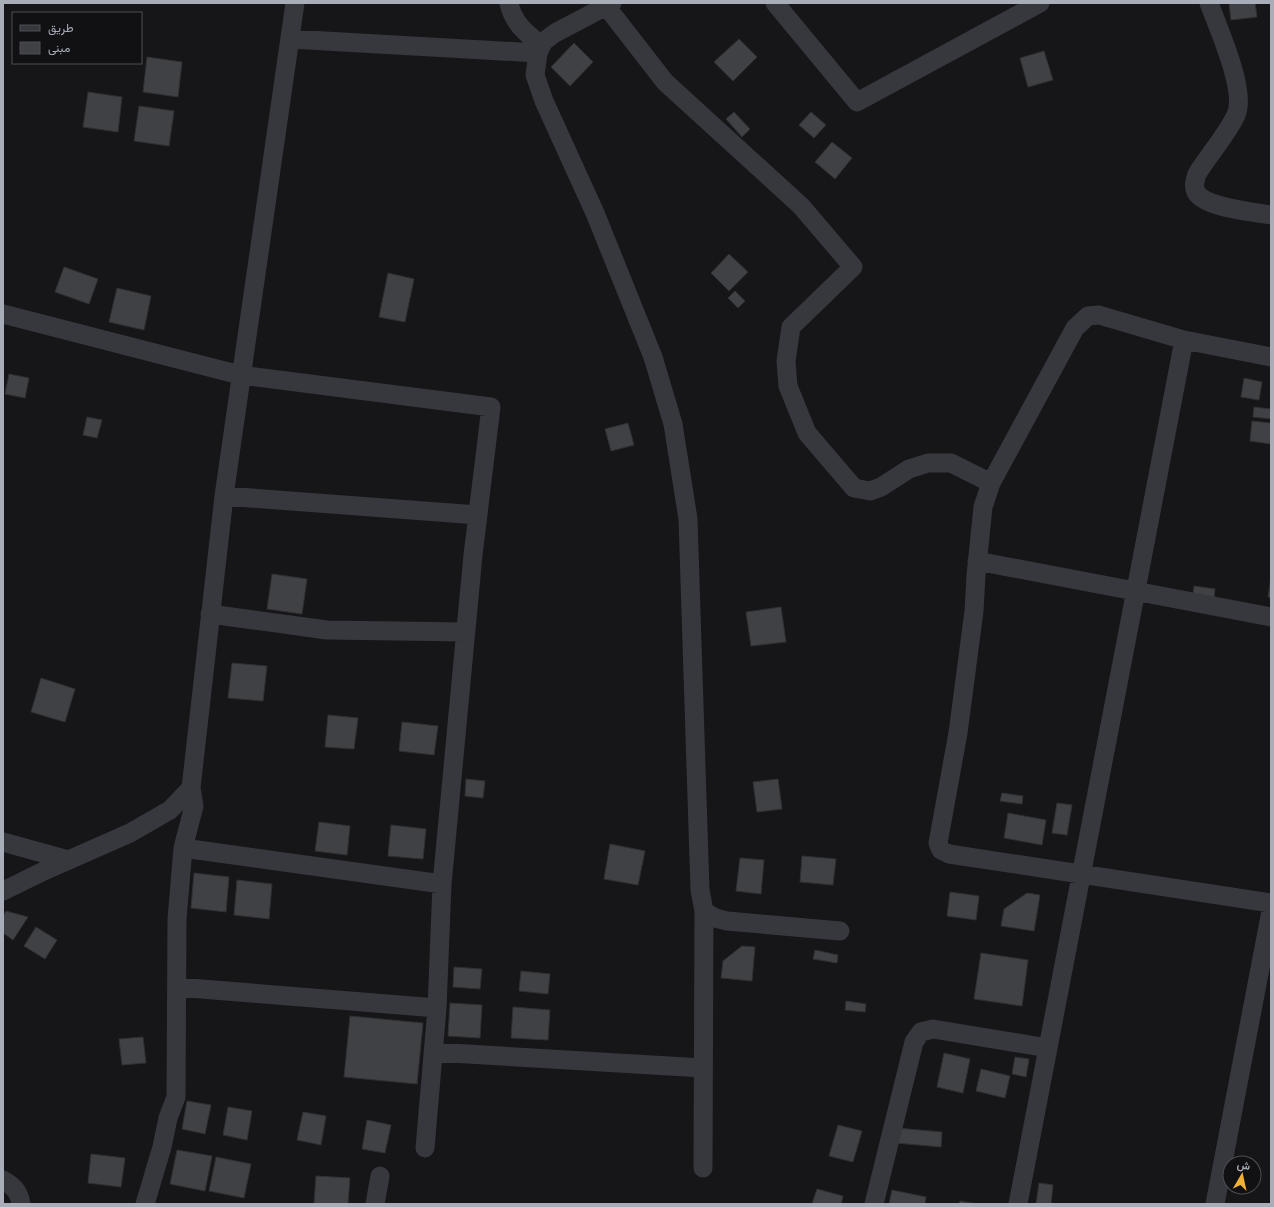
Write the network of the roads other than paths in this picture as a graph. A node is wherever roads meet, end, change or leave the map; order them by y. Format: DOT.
graph roads {
  1 [pos="295,3"];
  2 [pos="509,3"];
  3 [pos="775,3"];
  4 [pos="1040,3"];
  5 [pos="1209,3"];
  6 [pos="609,4"];
  7 [pos="290,39"];
  8 [pos="539,49"];
  9 [pos="1271,215"];
  10 [pos="3,314"];
  11 [pos="1184,340"];
  12 [pos="1271,357"];
  13 [pos="240,374"];
  14 [pos="991,484"];
  15 [pos="224,496"];
  16 [pos="478,516"];
  17 [pos="978,560"];
  18 [pos="1137,591"];
  19 [pos="210,614"];
  20 [pos="1271,618"];
  21 [pos="466,632"];
  22 [pos="191,788"];
  23 [pos="3,842"];
  24 [pos="183,848"];
  25 [pos="68,860"];
  26 [pos="1081,874"];
  27 [pos="442,884"];
  28 [pos="3,891"];
  29 [pos="1271,903"];
  30 [pos="704,911"];
  31 [pos="1271,911"];
  32 [pos="840,931"];
  33 [pos="177,987"];
  34 [pos="437,1008"];
  35 [pos="1048,1048"];
  36 [pos="433,1052"];
  37 [pos="703,1068"];
  38 [pos="425,1148"];
  39 [pos="703,1168"];
  40 [pos="380,1176"];
  41 [pos="3,1180"];
  42 [pos="21,1204"];
  43 [pos="145,1204"];
  44 [pos="375,1204"];
  45 [pos="874,1204"];
  46 [pos="1018,1204"];
  47 [pos="1215,1204"];
  1 -- 7 [label="street"];
  2 -- 8 [label="street"];
  3 -- 4 [label="street"];
  5 -- 9 [label="street"];
  6 -- 8 [label="street"];
  6 -- 14 [label="street"];
  7 -- 8 [label="street"];
  7 -- 13 [label="street"];
  8 -- 30 [label="street"];
  10 -- 13 [label="street"];
  11 -- 12 [label="street"];
  11 -- 14 [label="street"];
  11 -- 18 [label="street"];
  13 -- 15 [label="street"];
  13 -- 16 [label="street"];
  14 -- 17 [label="street"];
  15 -- 16 [label="street"];
  15 -- 19 [label="street"];
  16 -- 21 [label="street"];
  17 -- 18 [label="street"];
  17 -- 26 [label="street"];
  18 -- 20 [label="street"];
  18 -- 26 [label="street"];
  19 -- 21 [label="street"];
  19 -- 22 [label="street"];
  21 -- 27 [label="street"];
  22 -- 24 [label="street"];
  22 -- 25 [label="street"];
  23 -- 25 [label="street"];
  24 -- 27 [label="street"];
  24 -- 33 [label="street"];
  25 -- 28 [label="street"];
  26 -- 29 [label="street"];
  26 -- 35 [label="street"];
  27 -- 34 [label="street"];
  30 -- 32 [label="street"];
  30 -- 37 [label="street"];
  31 -- 47 [label="street"];
  33 -- 34 [label="street"];
  33 -- 43 [label="street"];
  34 -- 36 [label="street"];
  35 -- 45 [label="street"];
  35 -- 46 [label="street"];
  36 -- 37 [label="street"];
  36 -- 38 [label="street"];
  37 -- 39 [label="street"];
  40 -- 44 [label="street"];
  41 -- 42 [label="street"];
}
